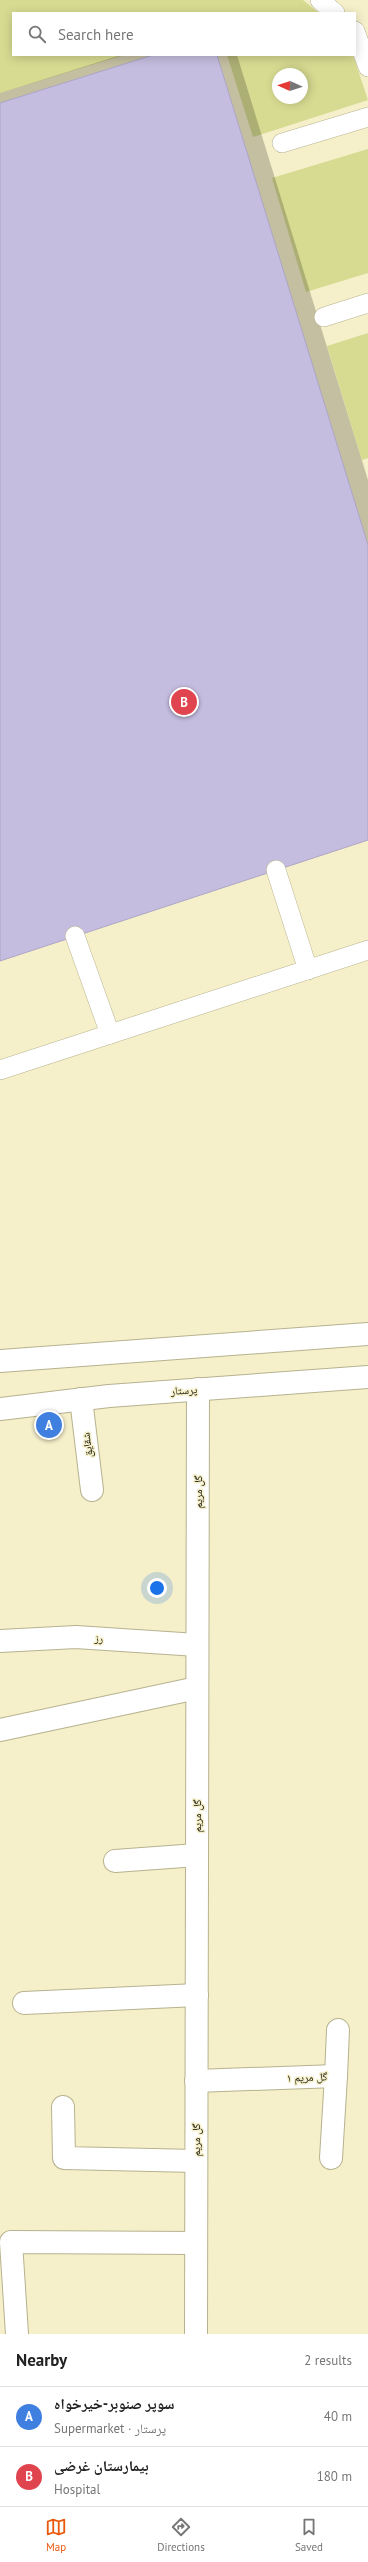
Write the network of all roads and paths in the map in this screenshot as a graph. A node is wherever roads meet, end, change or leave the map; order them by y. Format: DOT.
graph roads {
  1 [pos="320,0"];
  2 [pos="334,12"];
  3 [pos="356,34"];
  4 [pos="368,66"];
  5 [pos="368,117"];
  6 [pos="282,143"];
  7 [pos="368,303"];
  8 [pos="324,317"];
  9 [pos="276,870"];
  10 [pos="75,936"];
  11 [pos="368,950"];
  12 [pos="308,970"];
  13 [pos="110,1034"];
  14 [pos="0,1070"];
  15 [pos="368,1334"];
  16 [pos="0,1361"];
  17 [pos="368,1377"];
  18 [pos="198,1389"];
  19 [pos="81,1399"];
  20 [pos="0,1409"];
  21 [pos="92,1490"];
  22 [pos="0,1641"];
  23 [pos="197,1645"];
  24 [pos="197,1688"];
  25 [pos="0,1730"];
  26 [pos="197,1855"];
  27 [pos="115,1861"];
  28 [pos="197,1995"];
  29 [pos="24,2003"];
  30 [pos="338,2030"];
  31 [pos="336,2076"];
  32 [pos="196,2081"];
  33 [pos="63,2107"];
  34 [pos="331,2158"];
  35 [pos="196,2161"];
  36 [pos="196,2243"];
  37 [pos="17,2334"];
  38 [pos="196,2334"];
  1 -- 2 [label="lane"];
  3 -- 4 [label="lane"];
  5 -- 6 [label="lane"];
  7 -- 8 [label="lane"];
  9 -- 12 [label="lane"];
  10 -- 13 [label="lane"];
  11 -- 12 [label="lane"];
  12 -- 13 [label="lane"];
  13 -- 14 [label="lane"];
  15 -- 16 [label="street"];
  17 -- 18 [label="street, پرستار"];
  18 -- 19 [label="street, پرستار"];
  18 -- 23 [label="street, گل مریم"];
  19 -- 20 [label="street, پرستار"];
  19 -- 21 [label="street, شقایق"];
  22 -- 23 [label="street, رز"];
  23 -- 24 [label="street, گل مریم"];
  24 -- 25 [label="street"];
  24 -- 26 [label="street, گل مریم"];
  26 -- 27 [label="street"];
  26 -- 28 [label="street, گل مریم"];
  28 -- 29 [label="street"];
  28 -- 32 [label="street, گل مریم"];
  30 -- 31 [label="street"];
  31 -- 32 [label="street, گل مریم ۱"];
  31 -- 34 [label="street, گل مریم ۱"];
  32 -- 35 [label="street, گل مریم"];
  33 -- 35 [label="street"];
  35 -- 36 [label="street, گل مریم"];
  36 -- 37 [label="street"];
  36 -- 38 [label="street, گل مریم"];
}
